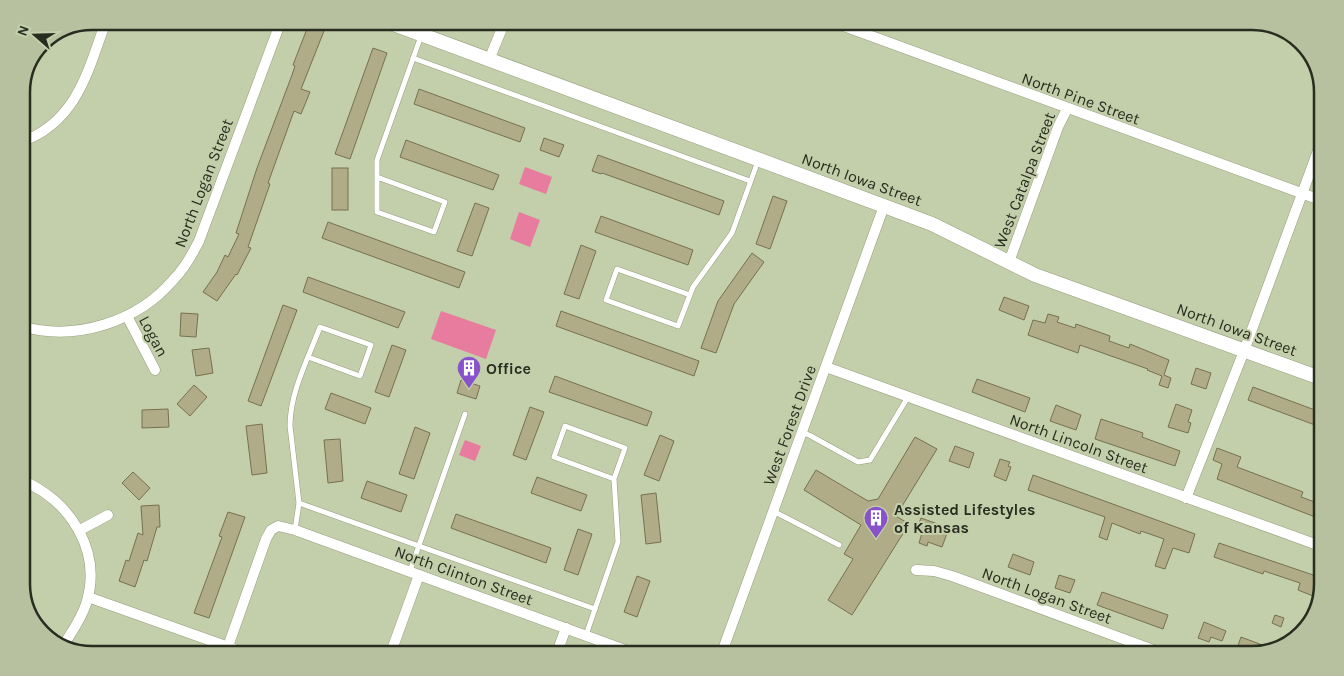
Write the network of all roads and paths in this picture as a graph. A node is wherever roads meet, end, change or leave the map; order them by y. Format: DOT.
graph roads {
  1 [pos="103,30"];
  2 [pos="277,30"];
  3 [pos="409,30"];
  4 [pos="501,30"];
  5 [pos="867,30"];
  6 [pos="422,35"];
  7 [pos="414,58"];
  8 [pos="489,60"];
  9 [pos="1067,109"];
  10 [pos="30,139"];
  11 [pos="758,160"];
  12 [pos="1314,161"];
  13 [pos="377,177"];
  14 [pos="750,181"];
  15 [pos="1302,194"];
  16 [pos="1314,198"];
  17 [pos="884,206"];
  18 [pos="1009,262"];
  19 [pos="690,295"];
  20 [pos="127,316"];
  21 [pos="30,327"];
  22 [pos="1244,351"];
  23 [pos="308,357"];
  24 [pos="826,367"];
  25 [pos="155,370"];
  26 [pos="1314,376"];
  27 [pos="909,397"];
  28 [pos="464,414"];
  29 [pos="802,432"];
  30 [pos="614,479"];
  31 [pos="30,484"];
  32 [pos="1186,498"];
  33 [pos="299,503"];
  34 [pos="774,511"];
  35 [pos="108,515"];
  36 [pos="80,530"];
  37 [pos="295,530"];
  38 [pos="1314,544"];
  39 [pos="419,545"];
  40 [pos="840,545"];
  41 [pos="916,570"];
  42 [pos="414,573"];
  43 [pos="88,597"];
  44 [pos="595,609"];
  45 [pos="566,628"];
  46 [pos="586,635"];
  47 [pos="66,641"];
  48 [pos="216,646"];
  49 [pos="227,646"];
  50 [pos="393,646"];
  51 [pos="559,646"];
  52 [pos="615,646"];
  53 [pos="724,646"];
  54 [pos="1143,646"];
  1 -- 10 [label="street"];
  2 -- 20 [label="street, North Logan Street"];
  3 -- 6 [label="street, North Iowa Street"];
  4 -- 8 [label="street"];
  5 -- 9 [label="street, North Pine Street"];
  6 -- 7 [label="lane"];
  6 -- 8 [label="street, North Iowa Street"];
  7 -- 13 [label="lane"];
  7 -- 14 [label="lane"];
  8 -- 11 [label="street, North Iowa Street"];
  9 -- 15 [label="street, North Pine Street"];
  9 -- 18 [label="street, West Catalpa Street"];
  11 -- 14 [label="lane"];
  11 -- 17 [label="street, North Iowa Street"];
  12 -- 15 [label="street"];
  13 -- 13 [label="lane"];
  14 -- 19 [label="lane"];
  15 -- 16 [label="street, North Pine Street"];
  15 -- 22 [label="street"];
  17 -- 18 [label="street, North Iowa Street"];
  17 -- 24 [label="street, West Forest Drive"];
  18 -- 22 [label="street, North Iowa Street"];
  19 -- 19 [label="lane"];
  20 -- 21 [label="street, North Logan Street"];
  20 -- 25 [label="street, Logan"];
  22 -- 26 [label="street, North Iowa Street"];
  22 -- 32 [label="street"];
  23 -- 23 [label="lane"];
  23 -- 33 [label="lane"];
  24 -- 27 [label="street, North Lincoln Street"];
  24 -- 29 [label="street, West Forest Drive"];
  27 -- 29 [label="lane"];
  27 -- 32 [label="street, North Lincoln Street"];
  28 -- 39 [label="lane"];
  29 -- 34 [label="street, West Forest Drive"];
  30 -- 30 [label="lane"];
  30 -- 44 [label="lane"];
  31 -- 36 [label="street"];
  32 -- 38 [label="street, North Lincoln Street"];
  33 -- 37 [label="lane"];
  33 -- 39 [label="lane"];
  34 -- 40 [label="lane"];
  34 -- 53 [label="street, West Forest Drive"];
  35 -- 36 [label="street"];
  36 -- 43 [label="street"];
  37 -- 42 [label="street, North Clinton Street"];
  37 -- 49 [label="street, North Clinton Street"];
  39 -- 42 [label="lane"];
  39 -- 44 [label="lane"];
  41 -- 54 [label="street, North Logan Street"];
  42 -- 45 [label="street, North Clinton Street"];
  42 -- 50 [label="street"];
  43 -- 47 [label="street"];
  43 -- 48 [label="street"];
  44 -- 46 [label="lane"];
  45 -- 46 [label="street, North Clinton Street"];
  45 -- 51 [label="street"];
  46 -- 52 [label="street, North Clinton Street"];
}
